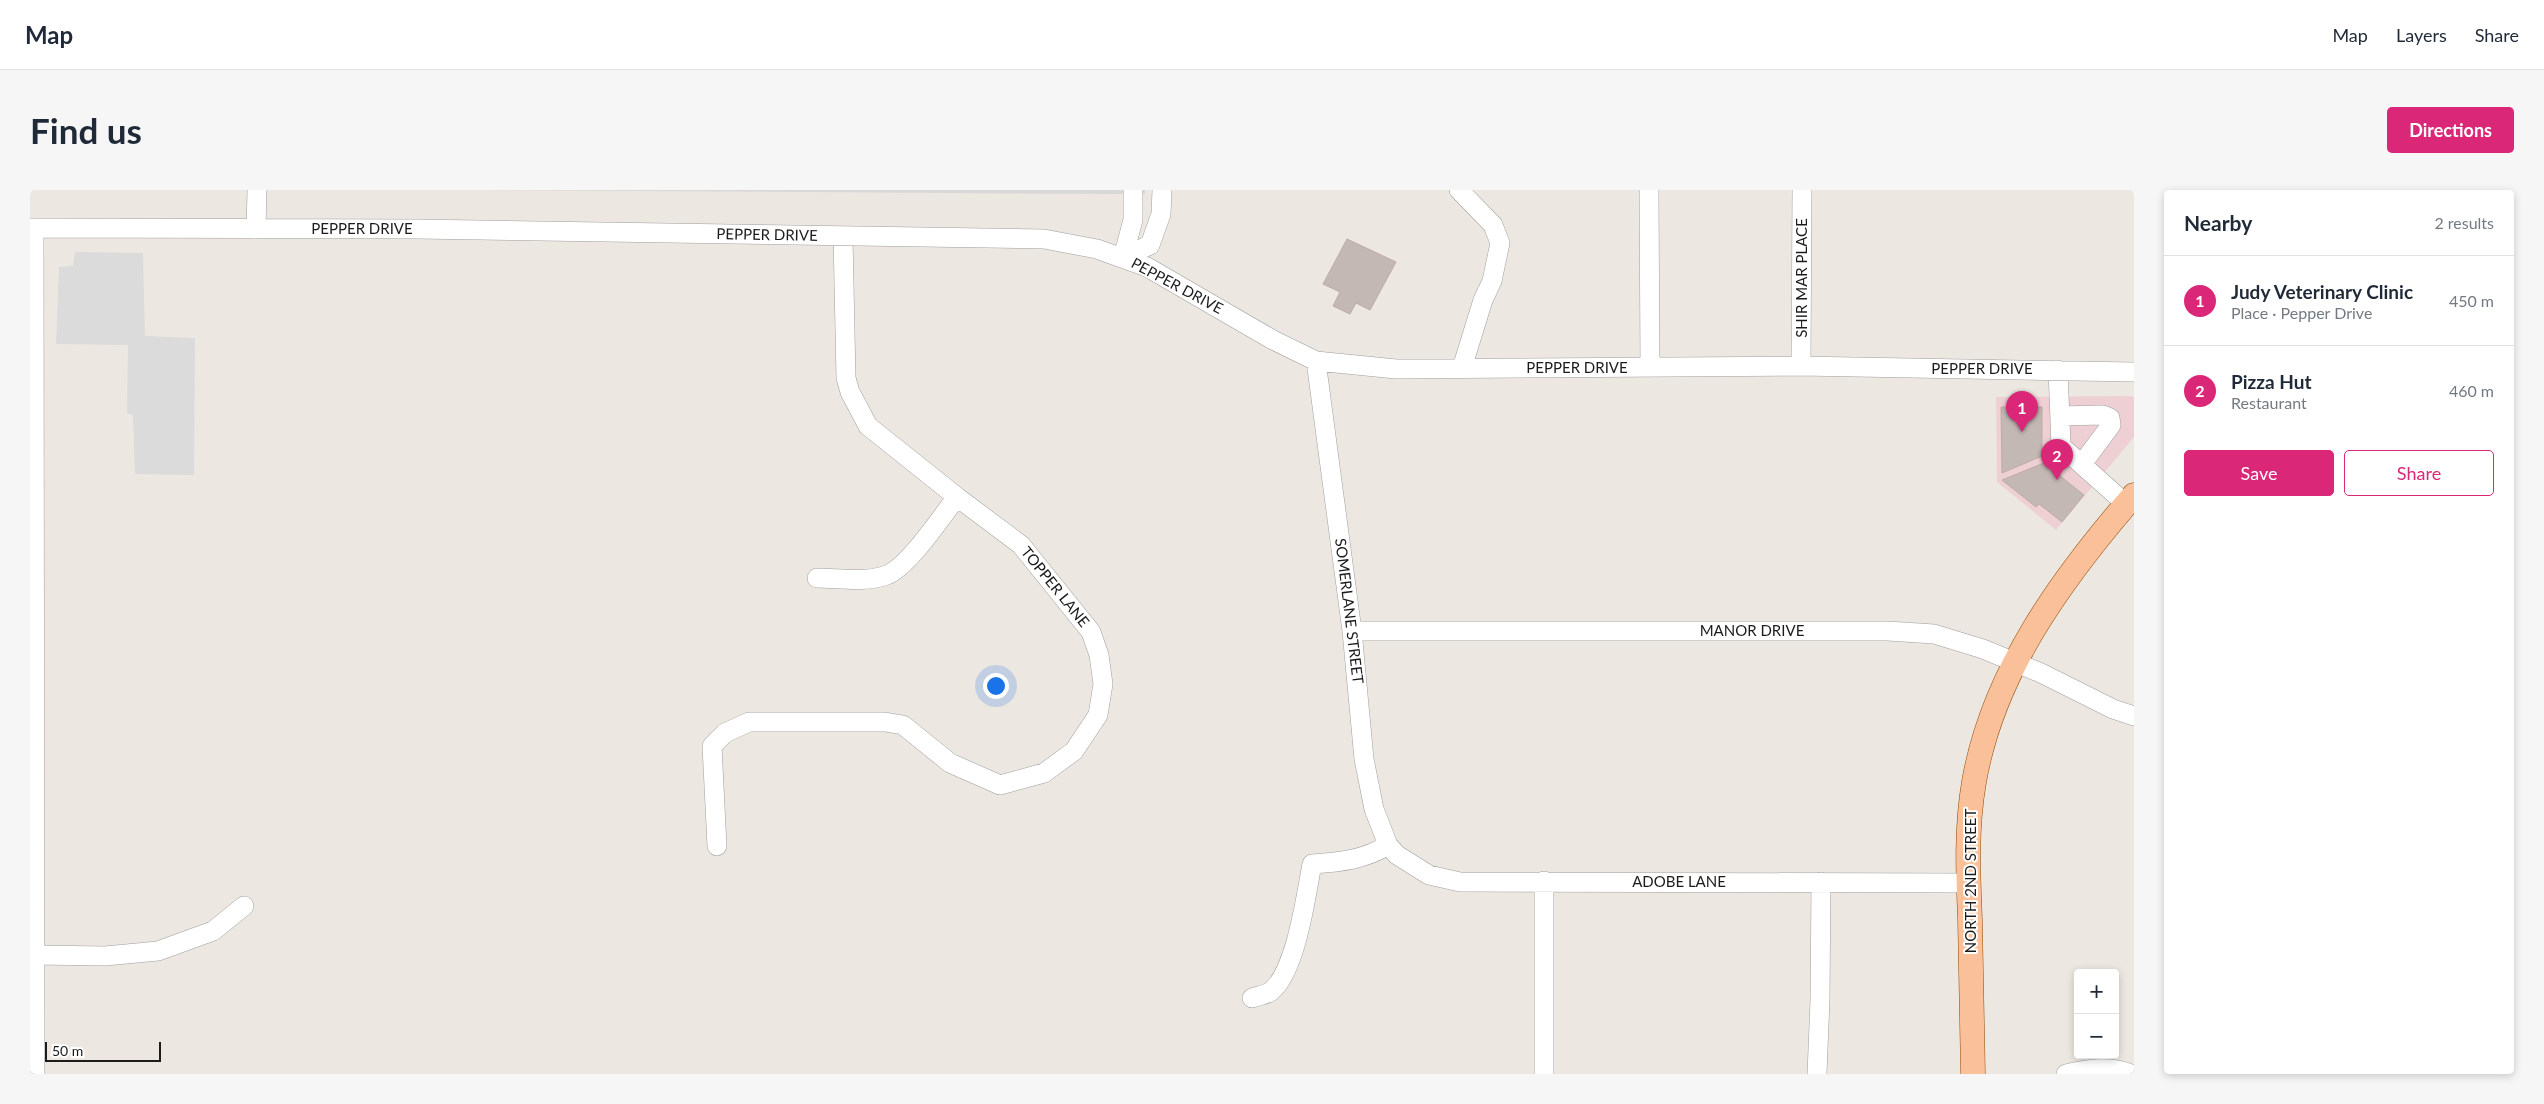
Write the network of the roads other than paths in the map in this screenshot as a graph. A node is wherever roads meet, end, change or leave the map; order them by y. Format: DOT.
graph roads {
  1 [pos="257,190"];
  2 [pos="1133,190"];
  3 [pos="1162,190"];
  4 [pos="1459,190"];
  5 [pos="1649,190"];
  6 [pos="1802,190"];
  7 [pos="32,229"];
  8 [pos="256,229"];
  9 [pos="843,236"];
  10 [pos="1123,257"];
  11 [pos="1316,361"];
  12 [pos="1801,366"];
  13 [pos="1650,367"];
  14 [pos="1462,368"];
  15 [pos="2058,370"];
  16 [pos="2134,372"];
  17 [pos="2060,416"];
  18 [pos="2082,464"];
  19 [pos="957,497"];
  20 [pos="2130,500"];
  21 [pos="817,578"];
  22 [pos="1352,631"];
  23 [pos="2015,661"];
  24 [pos="2134,716"];
  25 [pos="33,814"];
  26 [pos="716,846"];
  27 [pos="1392,850"];
  28 [pos="1544,881"];
  29 [pos="1821,882"];
  30 [pos="1969,883"];
  31 [pos="244,906"];
  32 [pos="36,954"];
  33 [pos="1252,998"];
  34 [pos="35,1074"];
  35 [pos="1544,1074"];
  36 [pos="1817,1074"];
  37 [pos="1973,1074"];
  38 [pos="2066,1074"];
  39 [pos="2131,1074"];
  1 -- 8 [label="street"];
  2 -- 10 [label="street"];
  3 -- 10 [label="street"];
  4 -- 14 [label="street"];
  5 -- 13 [label="street"];
  6 -- 12 [label="street, SHIR MAR PLACE"];
  7 -- 8 [label="street, PEPPER DRIVE"];
  7 -- 25 [label="street"];
  8 -- 9 [label="street, PEPPER DRIVE"];
  9 -- 10 [label="street, PEPPER DRIVE"];
  9 -- 19 [label="street, TOPPER LANE"];
  10 -- 11 [label="street, PEPPER DRIVE"];
  11 -- 14 [label="street, PEPPER DRIVE"];
  11 -- 22 [label="street, SOMERLANE STREET"];
  12 -- 13 [label="street, PEPPER DRIVE"];
  12 -- 15 [label="street, PEPPER DRIVE"];
  13 -- 14 [label="street, PEPPER DRIVE"];
  15 -- 16 [label="street, PEPPER DRIVE"];
  15 -- 17 [label="street"];
  17 -- 18 [label="street"];
  17 -- 18 [label="street"];
  18 -- 20 [label="street"];
  19 -- 21 [label="street"];
  19 -- 26 [label="street, TOPPER LANE"];
  20 -- 23 [label="main road, NORTH 2ND STREET"];
  22 -- 23 [label="street, MANOR DRIVE"];
  22 -- 27 [label="street, SOMERLANE STREET"];
  23 -- 24 [label="street, MANOR DRIVE"];
  23 -- 30 [label="main road, NORTH 2ND STREET"];
  25 -- 32 [label="street"];
  27 -- 28 [label="street, ADOBE LANE"];
  27 -- 33 [label="street"];
  28 -- 29 [label="street, ADOBE LANE"];
  28 -- 35 [label="street"];
  29 -- 30 [label="street, ADOBE LANE"];
  29 -- 36 [label="street"];
  30 -- 37 [label="main road, NORTH 2ND STREET"];
  31 -- 32 [label="street"];
  32 -- 34 [label="street"];
  38 -- 39 [label="street"];
}
